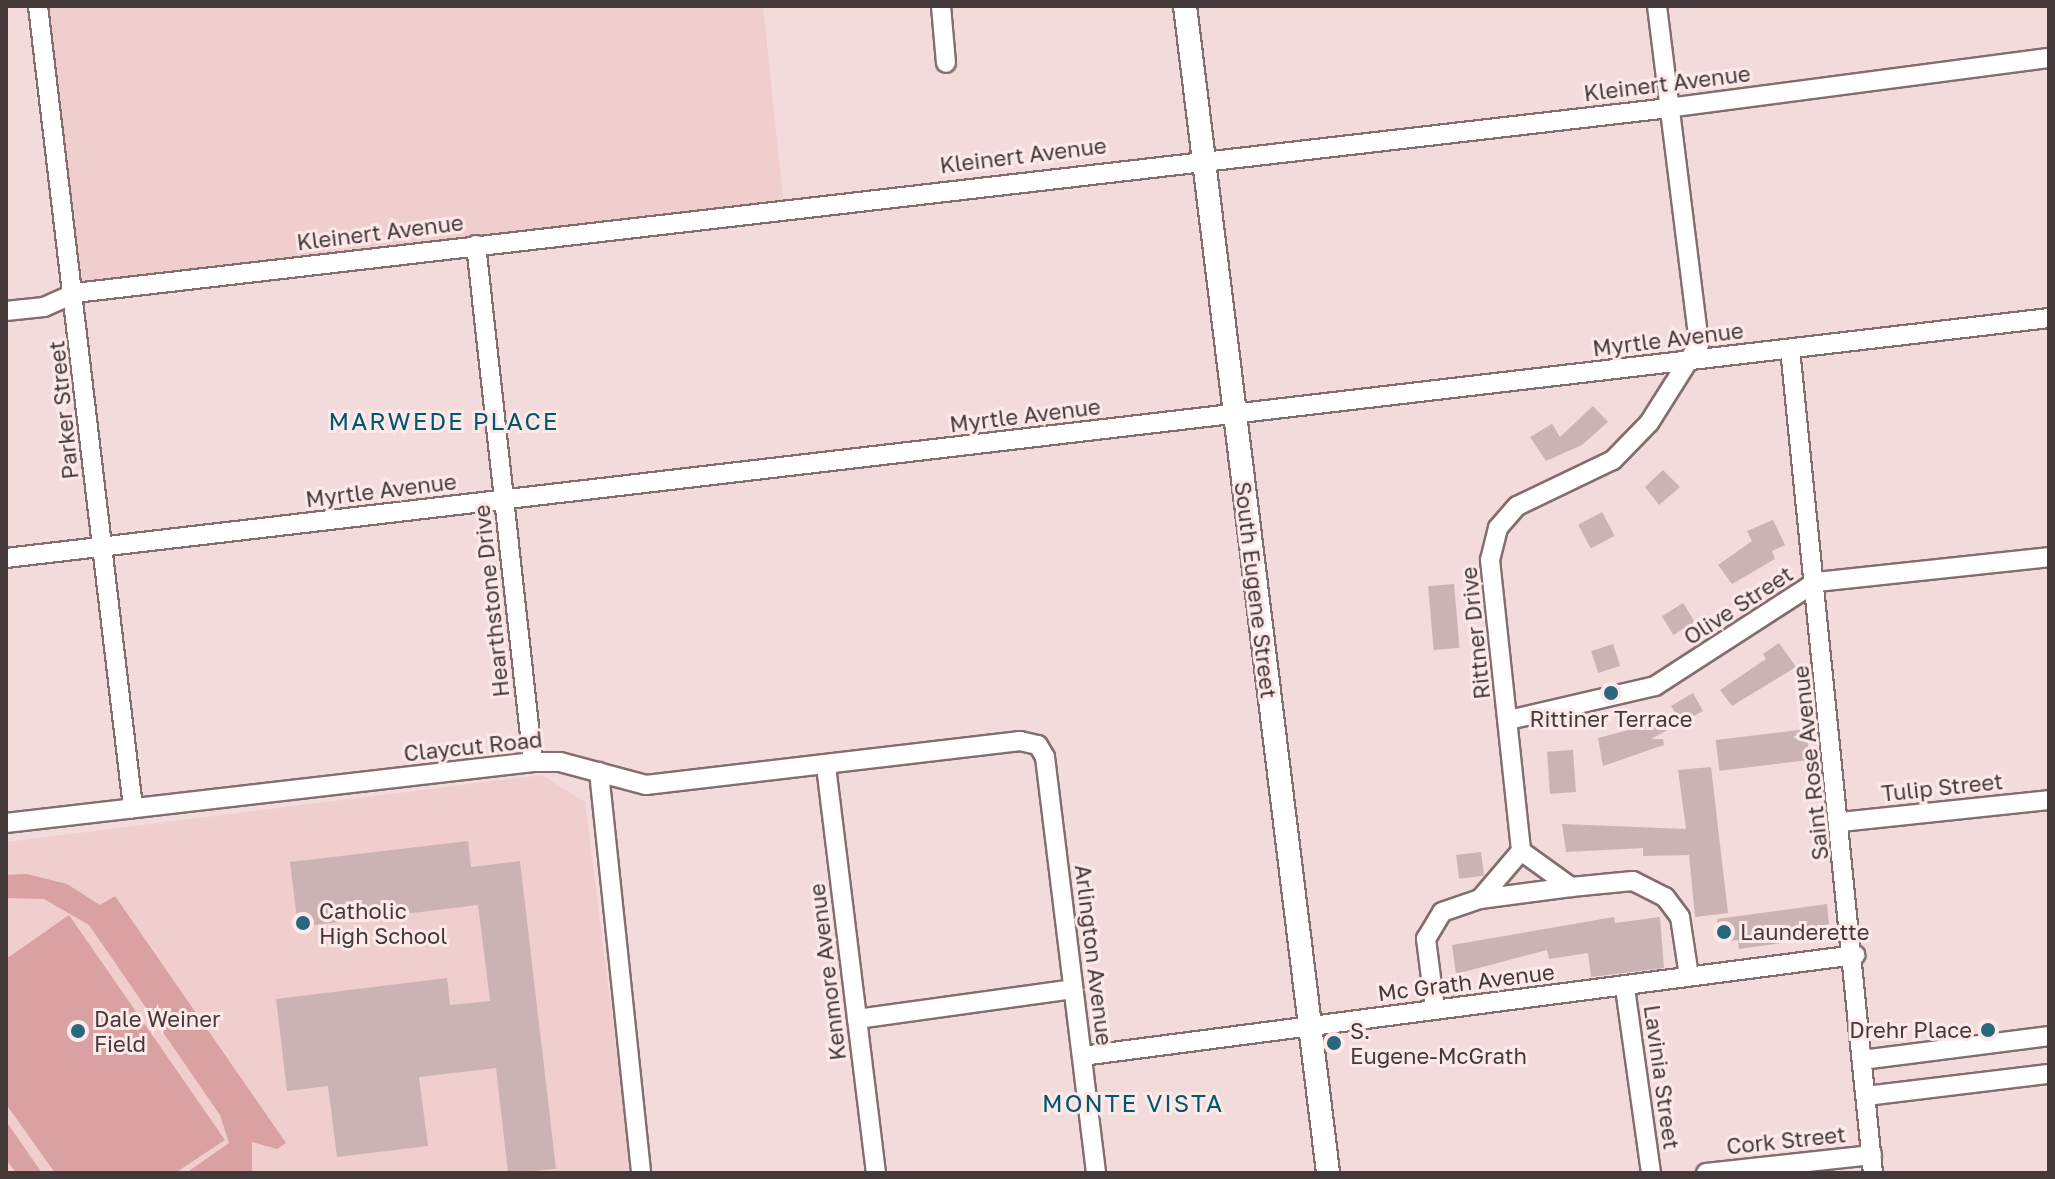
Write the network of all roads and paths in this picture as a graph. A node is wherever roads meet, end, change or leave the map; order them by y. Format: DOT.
graph roads {
  1 [pos="38,6"];
  2 [pos="941,6"];
  3 [pos="1185,6"];
  4 [pos="1657,6"];
  5 [pos="2049,58"];
  6 [pos="946,63"];
  7 [pos="1668,108"];
  8 [pos="1201,158"];
  9 [pos="476,245"];
  10 [pos="75,293"];
  11 [pos="6,311"];
  12 [pos="2049,318"];
  13 [pos="1790,349"];
  14 [pos="1691,361"];
  15 [pos="1234,414"];
  16 [pos="504,499"];
  17 [pos="102,547"];
  18 [pos="2049,557"];
  19 [pos="6,558"];
  20 [pos="1816,582"];
  21 [pos="1509,720"];
  22 [pos="1038,745"];
  23 [pos="533,762"];
  24 [pos="826,766"];
  25 [pos="599,772"];
  26 [pos="2049,800"];
  27 [pos="133,808"];
  28 [pos="1840,822"];
  29 [pos="6,823"];
  30 [pos="1521,851"];
  31 [pos="1571,887"];
  32 [pos="1480,899"];
  33 [pos="1855,955"];
  34 [pos="1689,976"];
  35 [pos="1625,988"];
  36 [pos="1073,989"];
  37 [pos="1435,1009"];
  38 [pos="857,1019"];
  39 [pos="1310,1026"];
  40 [pos="2049,1036"];
  41 [pos="1082,1056"];
  42 [pos="1862,1060"];
  43 [pos="2049,1074"];
  44 [pos="1866,1096"];
  45 [pos="1872,1164"];
  46 [pos="641,1173"];
  47 [pos="876,1173"];
  48 [pos="1096,1173"];
  49 [pos="1328,1173"];
  50 [pos="1651,1173"];
  51 [pos="1706,1173"];
  1 -- 10 [label="street, Parker Street"];
  2 -- 6 [label="street"];
  3 -- 8 [label="street, South Eugene Street"];
  4 -- 7 [label="street"];
  5 -- 7 [label="street, Kleinert Avenue"];
  7 -- 8 [label="street, Kleinert Avenue"];
  7 -- 14 [label="street"];
  8 -- 9 [label="street, Kleinert Avenue"];
  8 -- 15 [label="street, South Eugene Street"];
  9 -- 10 [label="street, Kleinert Avenue"];
  9 -- 16 [label="street, Hearthstone Drive"];
  10 -- 11 [label="street, Kleinert Avenue"];
  10 -- 17 [label="street, Parker Street"];
  12 -- 13 [label="street, Myrtle Avenue"];
  13 -- 14 [label="street, Myrtle Avenue"];
  13 -- 20 [label="street, Saint Rose Avenue"];
  14 -- 15 [label="street, Myrtle Avenue"];
  14 -- 21 [label="street, Rittner Drive"];
  15 -- 16 [label="street, Myrtle Avenue"];
  15 -- 39 [label="street, South Eugene Street"];
  16 -- 17 [label="street, Myrtle Avenue"];
  16 -- 23 [label="street, Hearthstone Drive"];
  17 -- 19 [label="street, Myrtle Avenue"];
  17 -- 27 [label="street, Parker Street"];
  18 -- 20 [label="street, Olive Street"];
  20 -- 21 [label="street, Olive Street"];
  20 -- 28 [label="street, Saint Rose Avenue"];
  21 -- 30 [label="street, Rittner Drive"];
  22 -- 24 [label="street, Claycut Road"];
  22 -- 36 [label="street, Arlington Avenue"];
  23 -- 25 [label="street, Claycut Road"];
  23 -- 27 [label="street, Claycut Road"];
  24 -- 25 [label="street, Claycut Road"];
  24 -- 38 [label="street, Kenmore Avenue"];
  25 -- 46 [label="street"];
  26 -- 28 [label="street, Tulip Street"];
  27 -- 29 [label="street, Claycut Road"];
  28 -- 33 [label="street, Saint Rose Avenue"];
  30 -- 31 [label="street"];
  30 -- 32 [label="street"];
  31 -- 32 [label="street"];
  31 -- 34 [label="street"];
  32 -- 37 [label="street"];
  33 -- 34 [label="street, Mc Grath Avenue"];
  33 -- 42 [label="street, Saint Rose Avenue"];
  34 -- 35 [label="street, Mc Grath Avenue"];
  35 -- 37 [label="street, Mc Grath Avenue"];
  35 -- 50 [label="street, Lavinia Street"];
  36 -- 38 [label="street"];
  36 -- 41 [label="street, Arlington Avenue"];
  37 -- 39 [label="street, Mc Grath Avenue"];
  38 -- 47 [label="street, Kenmore Avenue"];
  39 -- 41 [label="street, Mc Grath Avenue"];
  39 -- 49 [label="street, South Eugene Street"];
  40 -- 42 [label="street"];
  41 -- 48 [label="street, Arlington Avenue"];
  42 -- 44 [label="street, Saint Rose Avenue"];
  43 -- 44 [label="street"];
  44 -- 45 [label="street, Saint Rose Avenue"];
  45 -- 51 [label="street, Cork Street"];
}
